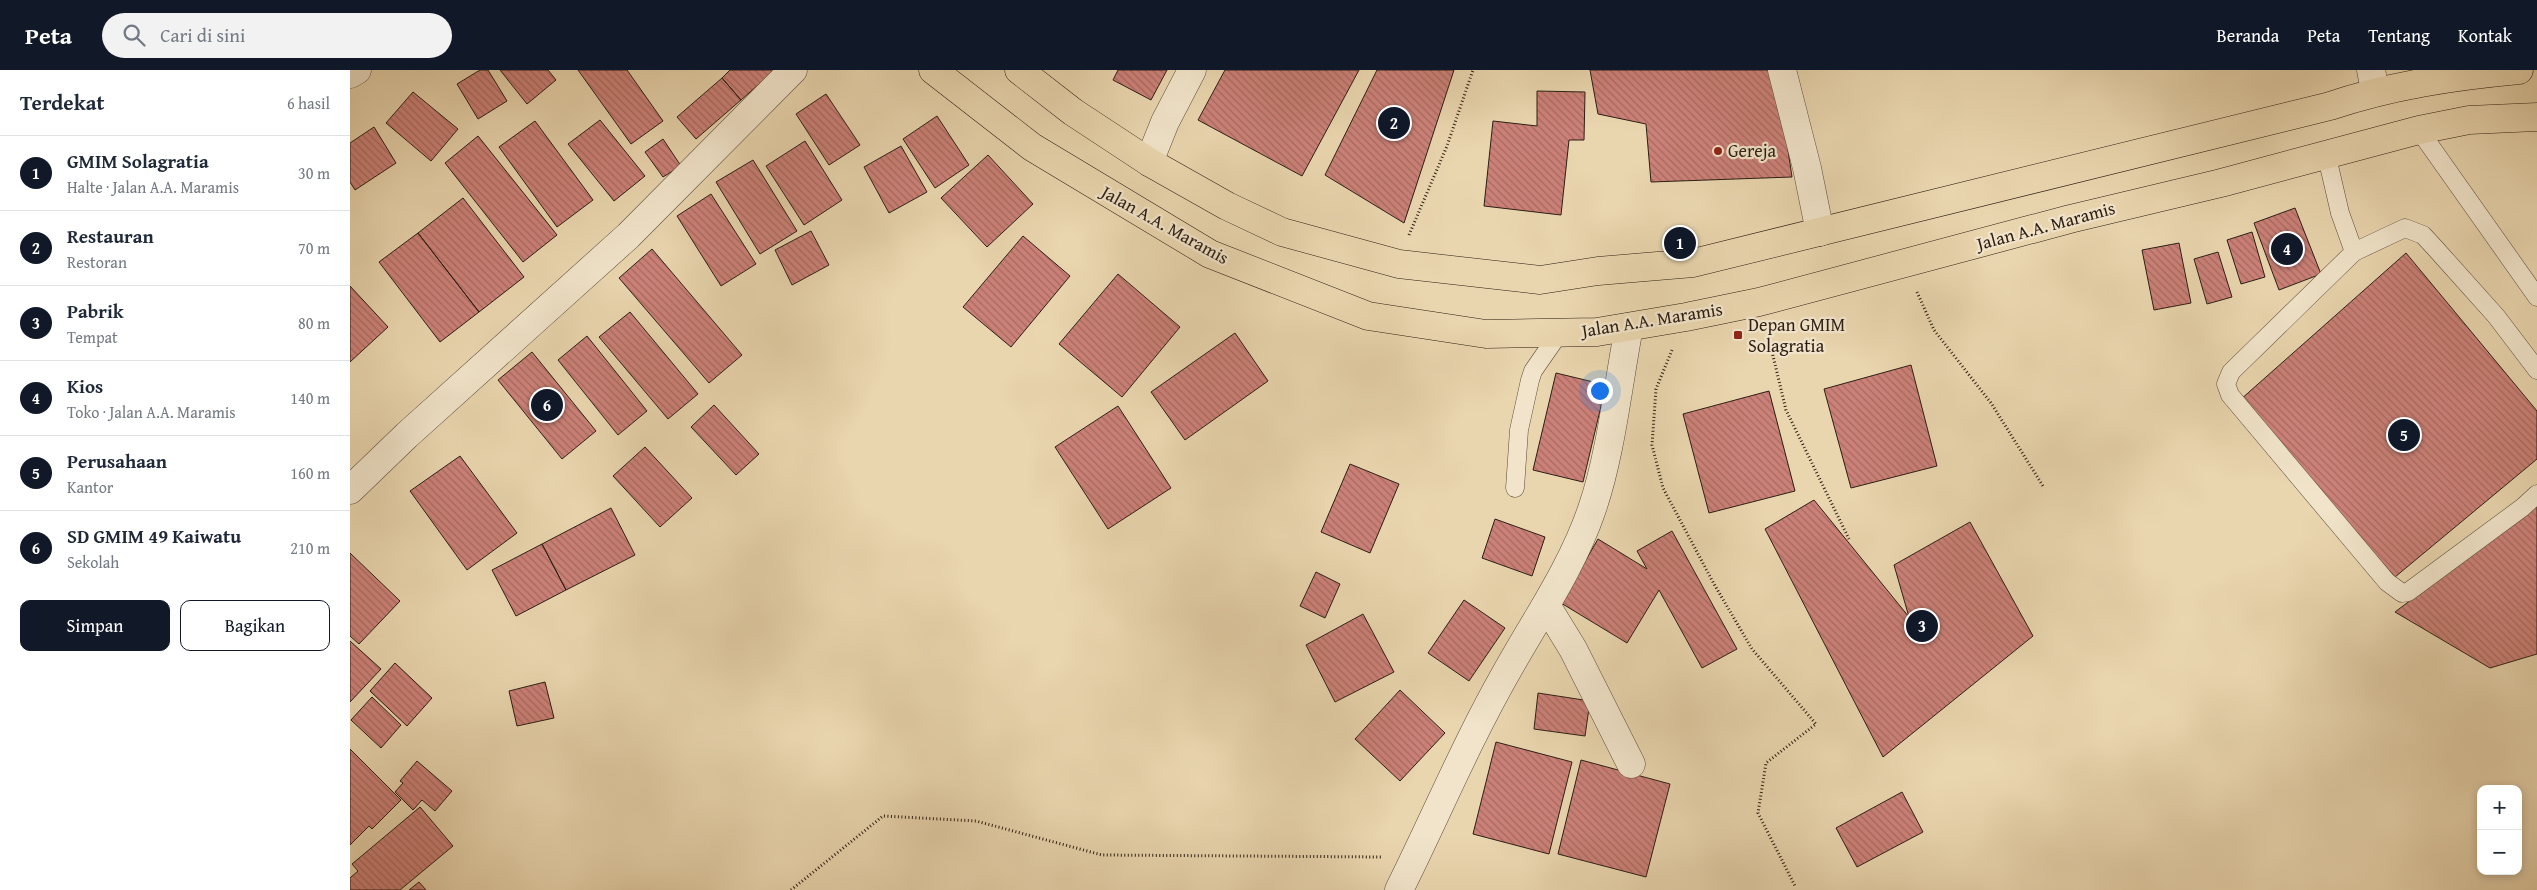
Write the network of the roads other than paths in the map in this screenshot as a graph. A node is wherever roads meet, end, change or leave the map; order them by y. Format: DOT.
graph roads {
  1 [pos="357,70"];
  2 [pos="792,70"];
  3 [pos="933,70"];
  4 [pos="1019,70"];
  5 [pos="1192,70"];
  6 [pos="1782,70"];
  7 [pos="2519,70"];
  8 [pos="350,74"];
  9 [pos="2373,80"];
  10 [pos="2537,117"];
  11 [pos="2419,130"];
  12 [pos="2326,153"];
  13 [pos="1149,162"];
  14 [pos="1820,232"];
  15 [pos="2354,252"];
  16 [pos="2537,297"];
  17 [pos="1630,327"];
  18 [pos="1560,332"];
  19 [pos="2537,370"];
  20 [pos="1515,488"];
  21 [pos="350,490"];
  22 [pos="2537,494"];
  23 [pos="1546,605"];
  24 [pos="1631,764"];
  25 [pos="1399,890"];
  1 -- 8 [label="street"];
  2 -- 21 [label="street"];
  3 -- 18 [label="highway, Jalan A.A. Maramis"];
  4 -- 13 [label="highway"];
  5 -- 13 [label="street"];
  6 -- 14 [label="street"];
  7 -- 9 [label="highway"];
  9 -- 14 [label="highway"];
  10 -- 11 [label="highway, Jalan A.A. Maramis"];
  11 -- 12 [label="highway, Jalan A.A. Maramis"];
  11 -- 16 [label="lane"];
  12 -- 15 [label="lane"];
  12 -- 17 [label="highway, Jalan A.A. Maramis"];
  13 -- 14 [label="highway"];
  15 -- 19 [label="lane"];
  15 -- 22 [label="lane"];
  17 -- 18 [label="highway, Jalan A.A. Maramis"];
  17 -- 23 [label="street"];
  18 -- 20 [label="lane"];
  23 -- 24 [label="street"];
  23 -- 25 [label="street"];
}
